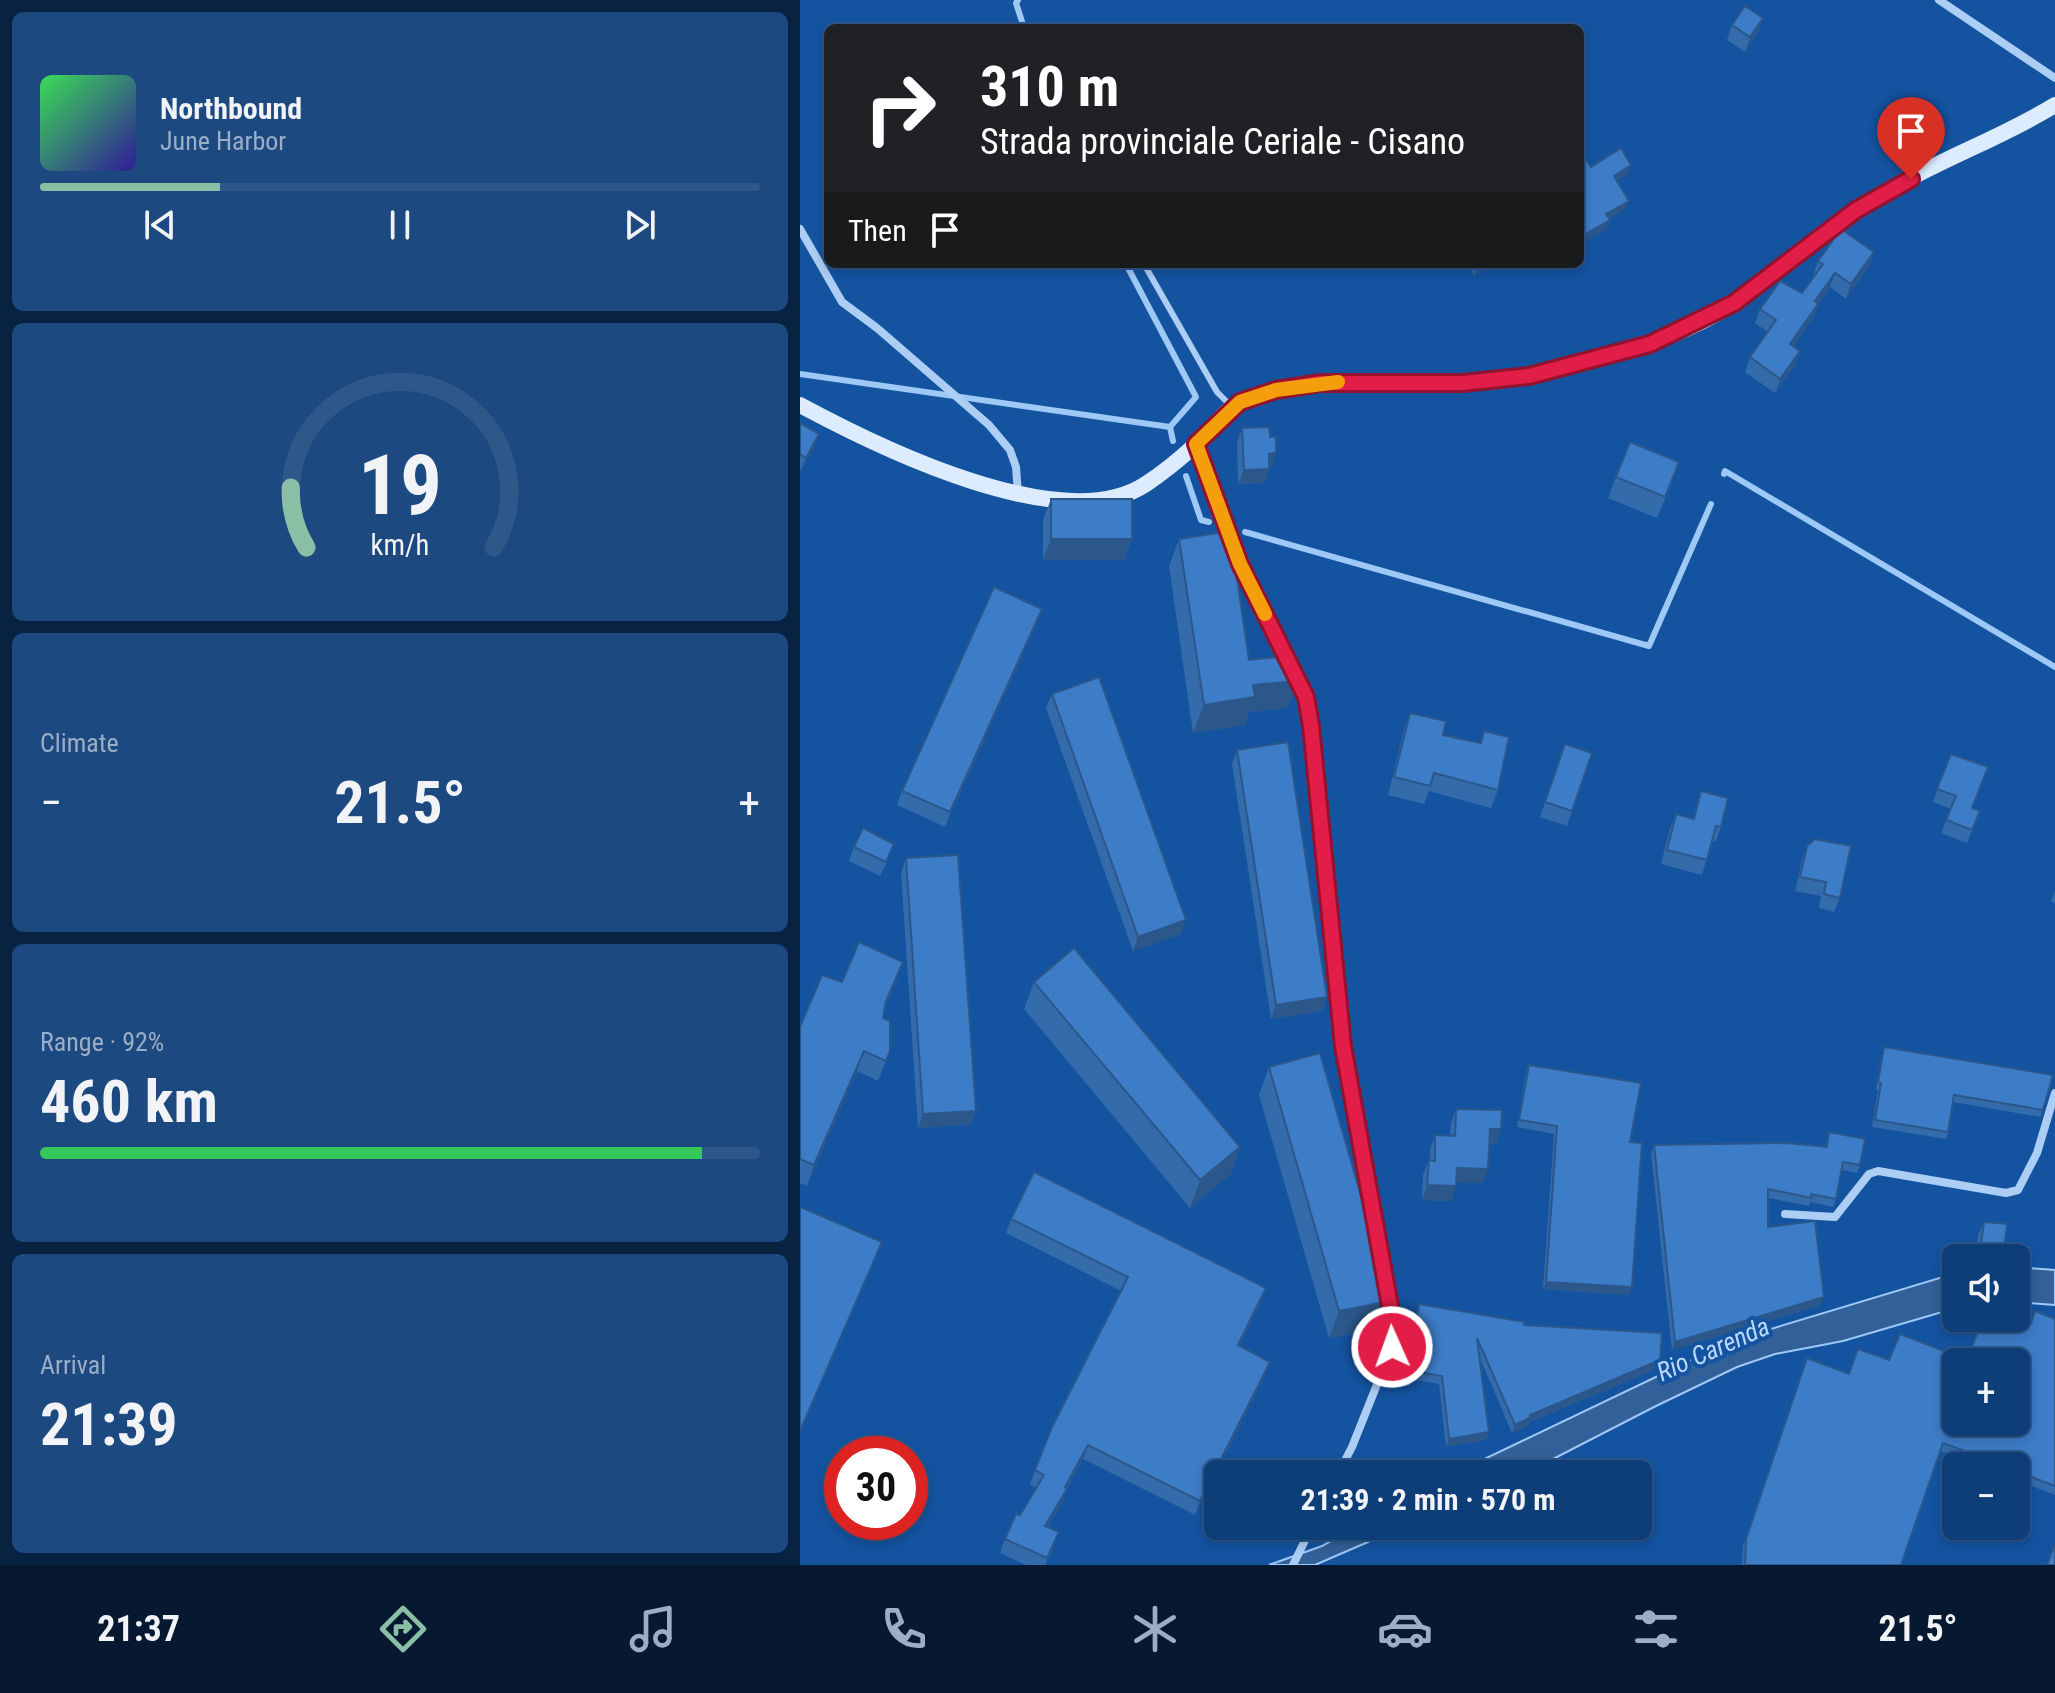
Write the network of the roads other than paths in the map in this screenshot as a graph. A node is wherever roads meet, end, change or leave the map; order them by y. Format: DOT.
graph roads {
  1 [pos="1939,0"];
  2 [pos="2055,78"];
  3 [pos="2055,105"];
  4 [pos="800,229"];
  5 [pos="1146,268"];
  6 [pos="800,405"];
  7 [pos="1232,408"];
  8 [pos="1196,444"];
  9 [pos="1018,494"];
  10 [pos="2055,1093"];
  11 [pos="1785,1214"];
  12 [pos="1345,1460"];
  13 [pos="1305,1540"];
  14 [pos="1293,1565"];
  1 -- 2 [label="street"];
  3 -- 7 [label="main road"];
  4 -- 9 [label="street"];
  5 -- 7 [label="lane"];
  6 -- 9 [label="main road"];
  7 -- 8 [label="main road"];
  8 -- 9 [label="main road"];
  8 -- 12 [label="street"];
  10 -- 11 [label="street"];
  13 -- 14 [label="street"];
}
